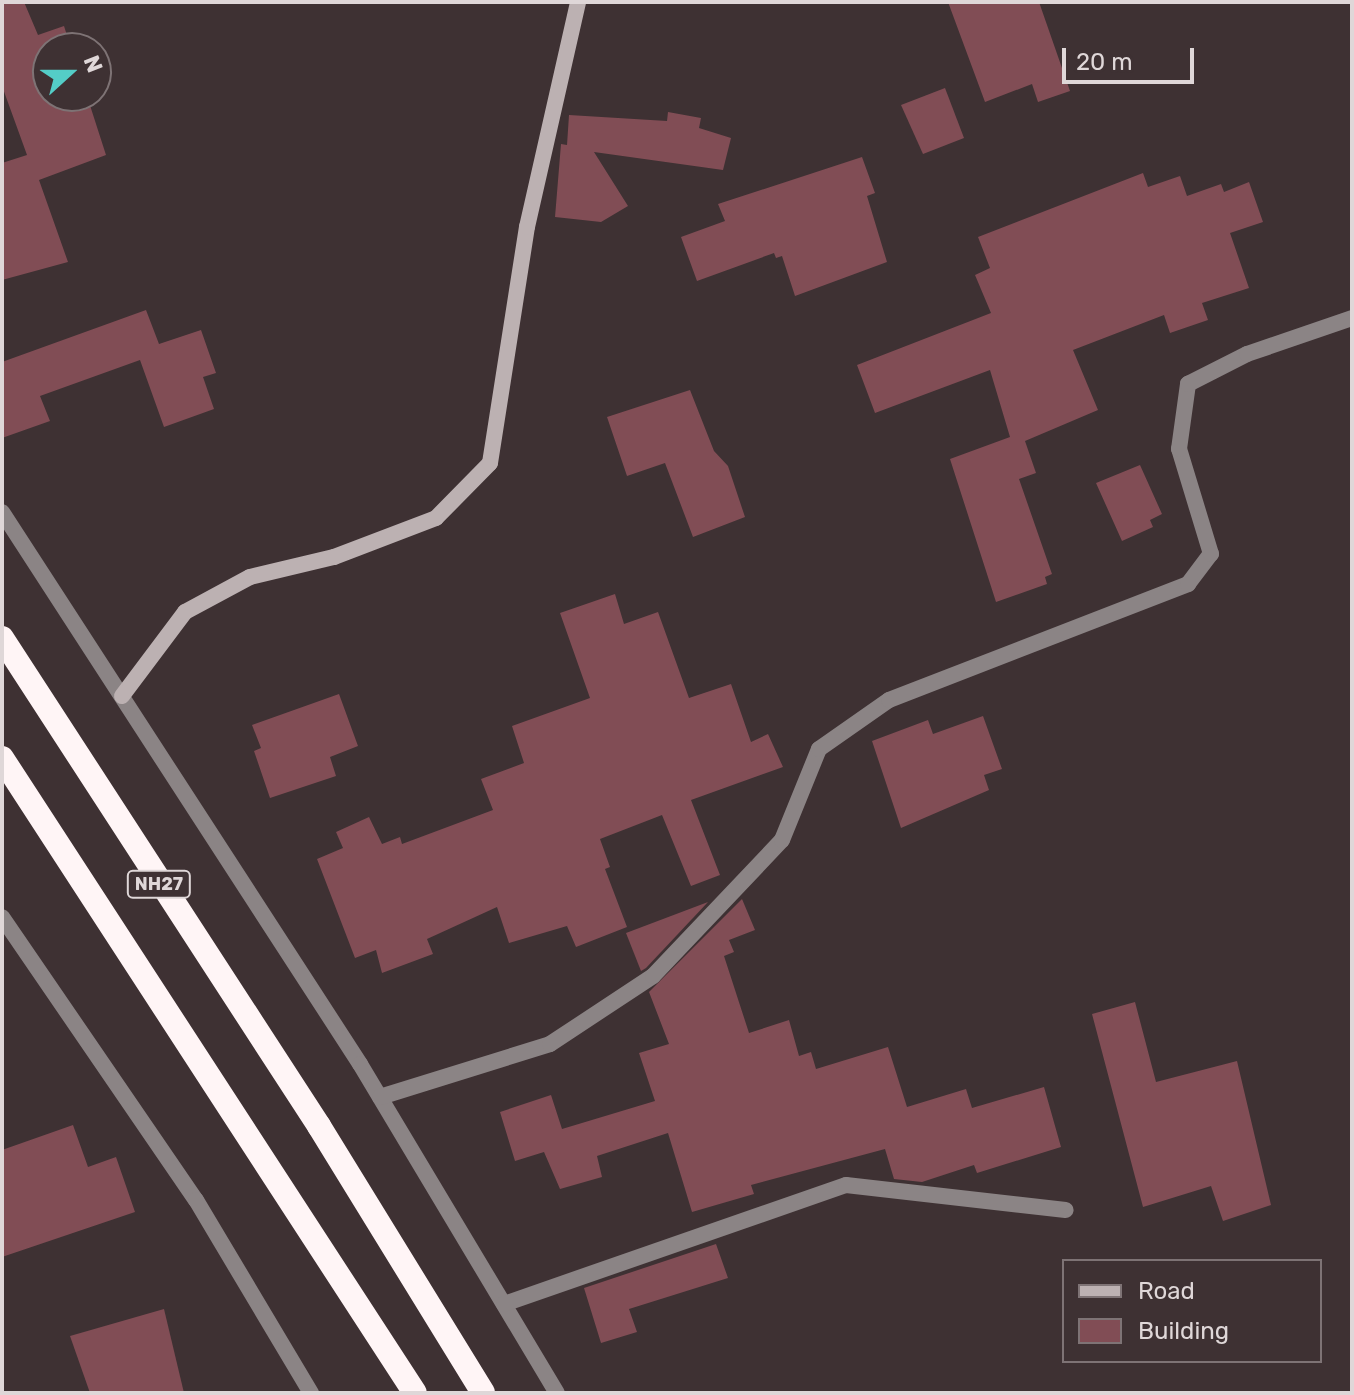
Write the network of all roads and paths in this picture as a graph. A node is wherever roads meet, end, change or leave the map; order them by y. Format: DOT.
graph roads {
  1 [pos="578,2"];
  2 [pos="1352,318"];
  3 [pos="2,512"];
  4 [pos="2,638"];
  5 [pos="122,696"];
  6 [pos="2,758"];
  7 [pos="2,917"];
  8 [pos="380,1097"];
  9 [pos="1066,1210"];
  10 [pos="504,1304"];
  11 [pos="311,1393"];
  12 [pos="415,1393"];
  13 [pos="483,1393"];
  14 [pos="557,1393"];
  1 -- 5 [label="street"];
  2 -- 8 [label="street"];
  3 -- 5 [label="street"];
  4 -- 13 [label="highway, NH27"];
  5 -- 8 [label="street"];
  6 -- 12 [label="highway, NH27"];
  7 -- 11 [label="street"];
  8 -- 10 [label="street"];
  9 -- 10 [label="street"];
  10 -- 14 [label="street"];
}
